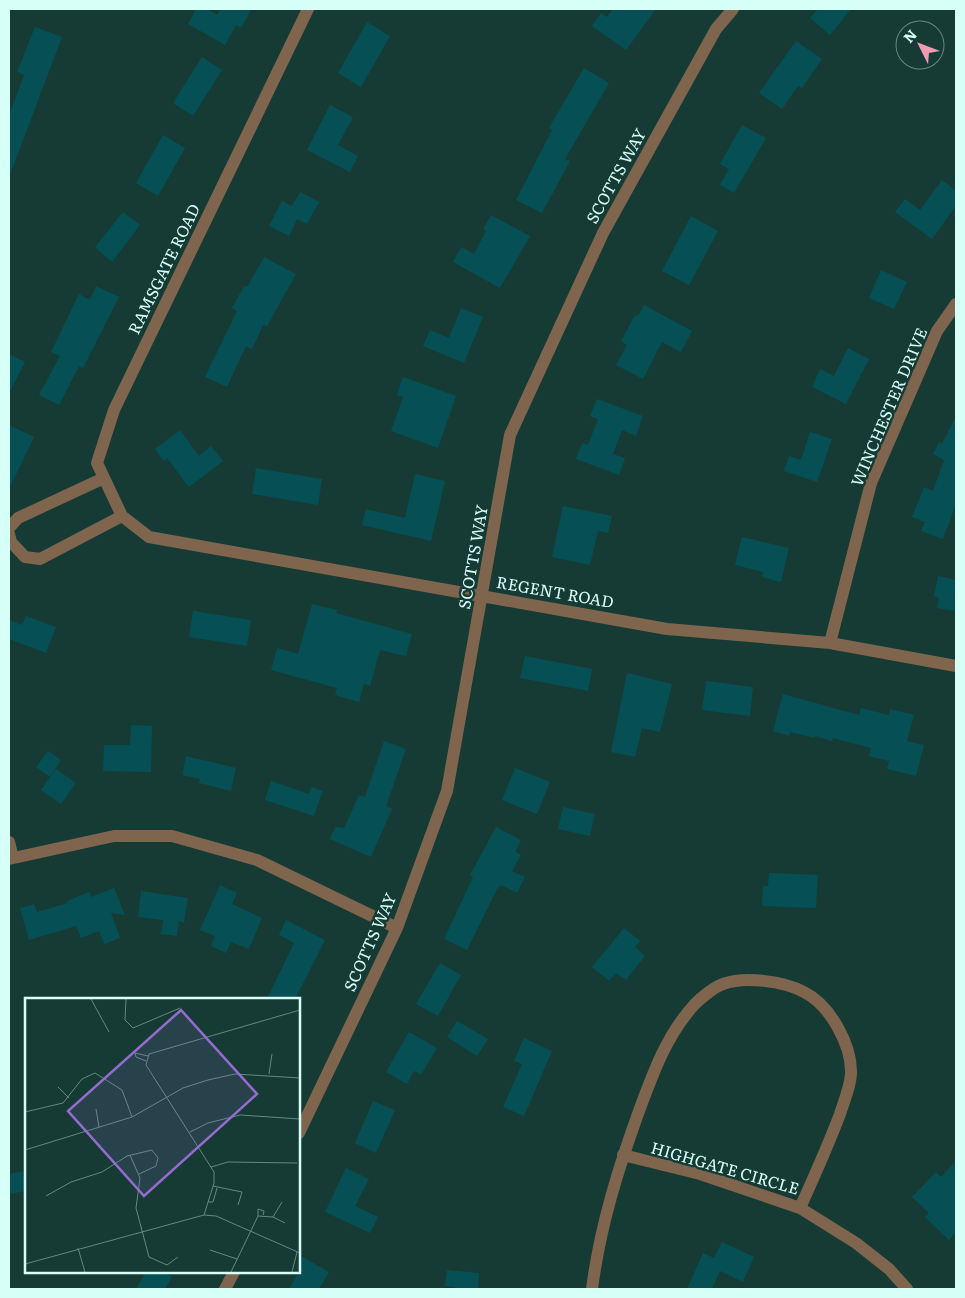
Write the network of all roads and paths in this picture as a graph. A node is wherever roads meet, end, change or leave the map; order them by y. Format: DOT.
graph roads {
  1 [pos="308,9"];
  2 [pos="734,9"];
  3 [pos="956,304"];
  4 [pos="104,478"];
  5 [pos="122,516"];
  6 [pos="9,528"];
  7 [pos="9,534"];
  8 [pos="149,537"];
  9 [pos="483,596"];
  10 [pos="830,642"];
  11 [pos="956,666"];
  12 [pos="9,842"];
  13 [pos="11,858"];
  14 [pos="397,928"];
  15 [pos="300,1131"];
  16 [pos="623,1155"];
  17 [pos="800,1208"];
  18 [pos="234,1273"];
  19 [pos="226,1289"];
  20 [pos="592,1289"];
  21 [pos="907,1289"];
  1 -- 4 [label="street, RAMSGATE ROAD"];
  2 -- 9 [label="street, SCOTTS WAY"];
  3 -- 10 [label="street, WINCHESTER DRIVE"];
  4 -- 5 [label="street, RAMSGATE ROAD"];
  4 -- 6 [label="street"];
  5 -- 7 [label="street"];
  5 -- 8 [label="street, RAMSGATE ROAD"];
  8 -- 9 [label="street, REGENT ROAD"];
  9 -- 10 [label="street, REGENT ROAD"];
  9 -- 14 [label="street, SCOTTS WAY"];
  10 -- 11 [label="street, REGENT ROAD"];
  12 -- 13 [label="street"];
  13 -- 14 [label="street"];
  14 -- 15 [label="street, SCOTTS WAY"];
  16 -- 17 [label="street, HIGHGATE CIRCLE"];
  16 -- 17 [label="street, HIGHGATE CIRCLE"];
  16 -- 20 [label="street"];
  17 -- 21 [label="street"];
  18 -- 19 [label="street"];
}
